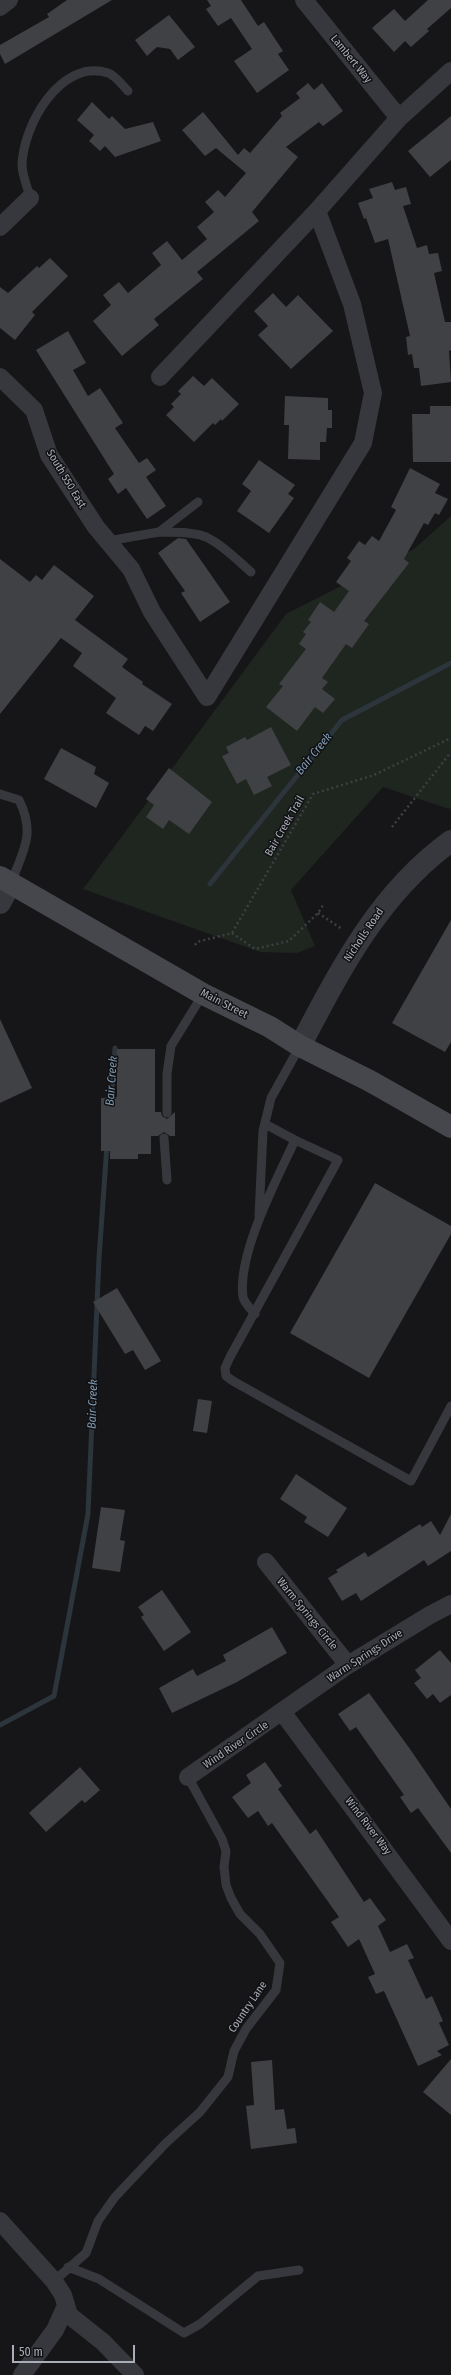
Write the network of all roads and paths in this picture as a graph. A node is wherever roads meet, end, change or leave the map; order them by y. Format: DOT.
graph roads {
  1 [pos="9,0"];
  2 [pos="304,0"];
  3 [pos="0,7"];
  4 [pos="451,71"];
  5 [pos="128,91"];
  6 [pos="399,118"];
  7 [pos="30,198"];
  8 [pos="317,211"];
  9 [pos="0,227"];
  10 [pos="0,377"];
  11 [pos="160,377"];
  12 [pos="198,502"];
  13 [pos="159,532"];
  14 [pos="108,542"];
  15 [pos="251,572"];
  16 [pos="451,738"];
  17 [pos="451,752"];
  18 [pos="0,794"];
  19 [pos="392,827"];
  20 [pos="451,841"];
  21 [pos="6,880"];
  22 [pos="0,903"];
  23 [pos="322,905"];
  24 [pos="318,913"];
  25 [pos="342,929"];
  26 [pos="232,933"];
  27 [pos="195,945"];
  28 [pos="203,994"];
  29 [pos="300,1046"];
  30 [pos="166,1113"];
  31 [pos="265,1124"];
  32 [pos="451,1127"];
  33 [pos="164,1138"];
  34 [pos="295,1140"];
  35 [pos="167,1180"];
  36 [pos="258,1220"];
  37 [pos="255,1314"];
  38 [pos="451,1406"];
  39 [pos="266,1562"];
  40 [pos="451,1604"];
  41 [pos="348,1665"];
  42 [pos="283,1713"];
  43 [pos="188,1777"];
  44 [pos="451,1941"];
  45 [pos="0,2221"];
  46 [pos="68,2267"];
  47 [pos="299,2270"];
  48 [pos="54,2281"];
  49 [pos="65,2308"];
  50 [pos="22,2375"];
  51 [pos="136,2375"];
  1 -- 3 [label="street"];
  2 -- 6 [label="street, Lambert Way"];
  4 -- 6 [label="street"];
  5 -- 7 [label="lane"];
  6 -- 8 [label="street"];
  7 -- 9 [label="street"];
  8 -- 11 [label="street"];
  8 -- 14 [label="street, South 550 East"];
  10 -- 14 [label="street, South 550 East"];
  12 -- 13 [label="lane"];
  13 -- 14 [label="lane"];
  13 -- 15 [label="lane"];
  16 -- 26 [label="path, Bair Creek Trail"];
  17 -- 19 [label="path"];
  18 -- 21 [label="lane"];
  20 -- 29 [label="street, Nicholls Road"];
  21 -- 22 [label="street"];
  21 -- 28 [label="main road, Main Street"];
  23 -- 24 [label="path"];
  24 -- 25 [label="path"];
  24 -- 26 [label="path"];
  26 -- 27 [label="path"];
  28 -- 29 [label="main road, Main Street"];
  28 -- 30 [label="lane"];
  29 -- 31 [label="lane"];
  29 -- 32 [label="main road, Main Street"];
  31 -- 34 [label="lane"];
  31 -- 36 [label="lane"];
  33 -- 35 [label="lane"];
  34 -- 36 [label="lane"];
  34 -- 37 [label="lane"];
  36 -- 37 [label="lane"];
  37 -- 38 [label="lane"];
  39 -- 41 [label="street, Warm Springs Circle"];
  40 -- 41 [label="street, Warm Springs Drive"];
  41 -- 42 [label="street, Warm Springs Drive"];
  42 -- 43 [label="street, Wind River Circle"];
  42 -- 44 [label="street, Wind River Way"];
  43 -- 46 [label="lane, Country Lane"];
  45 -- 48 [label="street"];
  46 -- 47 [label="lane"];
  46 -- 48 [label="lane, Country Lane"];
  48 -- 49 [label="street"];
  49 -- 50 [label="street"];
  49 -- 51 [label="street"];
}
